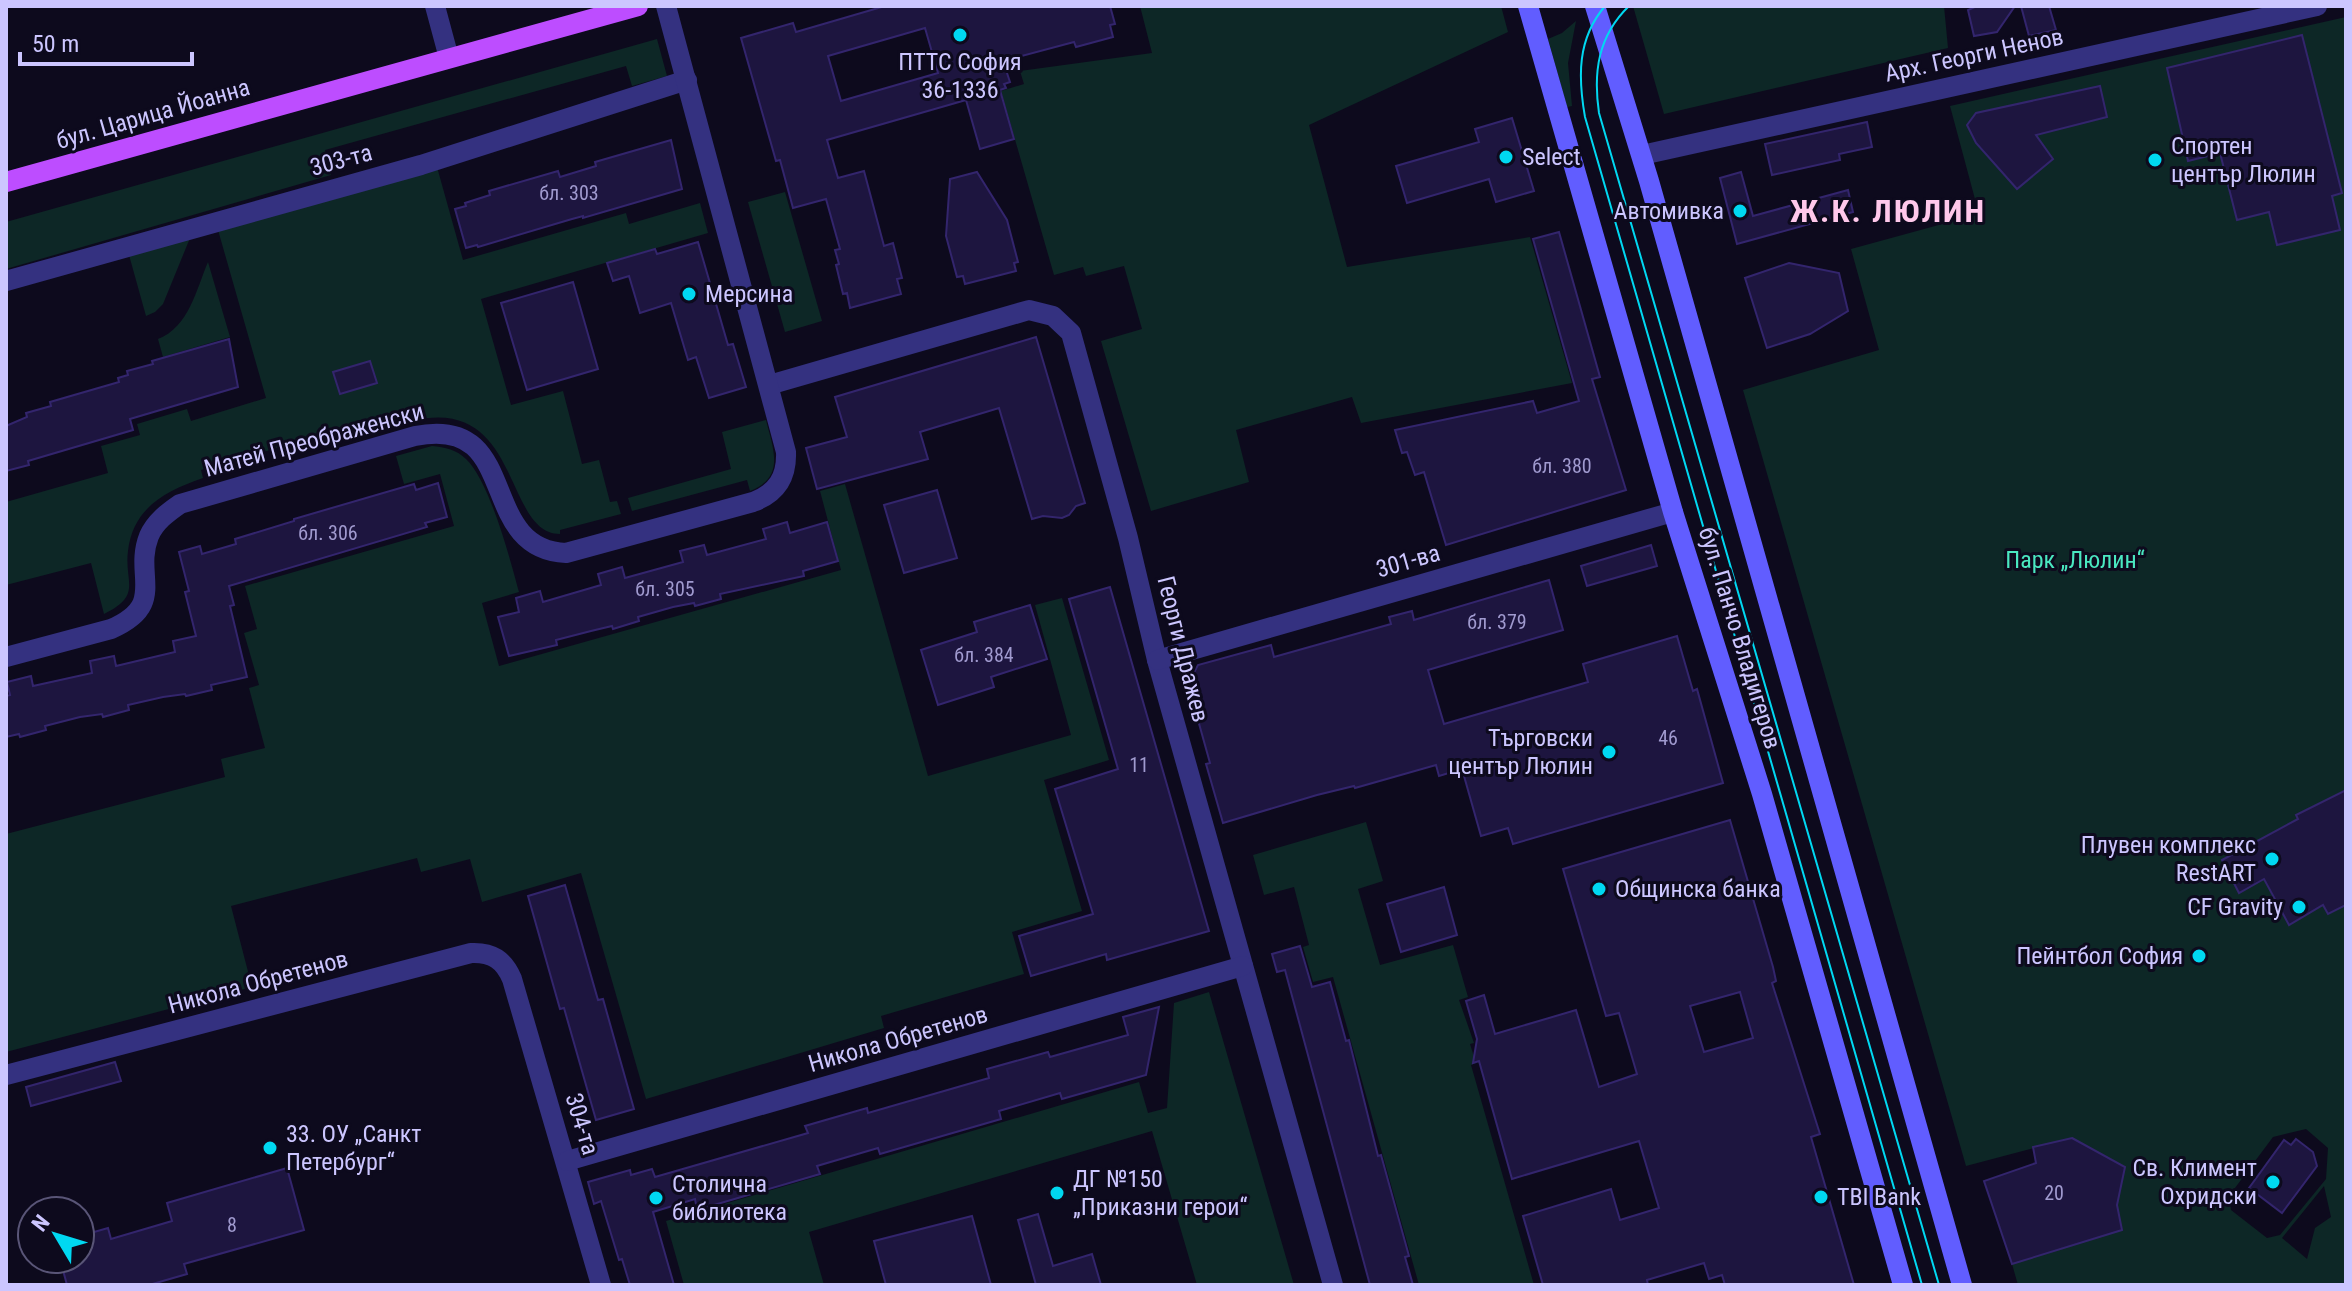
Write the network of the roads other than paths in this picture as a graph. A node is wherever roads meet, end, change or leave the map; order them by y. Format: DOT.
graph roads {
  1 [pos="435,6"];
  2 [pos="638,6"];
  3 [pos="666,6"];
  4 [pos="1528,6"];
  5 [pos="1595,6"];
  6 [pos="2317,6"];
  7 [pos="2269,11"];
  8 [pos="449,58"];
  9 [pos="687,80"];
  10 [pos="1642,155"];
  11 [pos="6,182"];
  12 [pos="6,281"];
  13 [pos="769,385"];
  14 [pos="1673,512"];
  15 [pos="6,657"];
  16 [pos="1157,660"];
  17 [pos="1243,966"];
  18 [pos="512,979"];
  19 [pos="6,1075"];
  20 [pos="567,1161"];
  21 [pos="601,1285"];
  22 [pos="1333,1285"];
  23 [pos="1903,1285"];
  24 [pos="1962,1285"];
  1 -- 8 [label="street"];
  2 -- 8 [label="main road, бул. Царица Йоанна"];
  3 -- 9 [label="street, Матей Преображенски"];
  4 -- 14 [label="main road, бул. Панчо Владигеров"];
  5 -- 10 [label="main road, бул. Панчо Владигеров"];
  6 -- 7 [label="street, Арх. Георги Ненов"];
  7 -- 10 [label="street, Арх. Георги Ненов"];
  8 -- 11 [label="main road, бул. Царица Йоанна"];
  9 -- 12 [label="street, 303-та"];
  9 -- 13 [label="street, Матей Преображенски"];
  10 -- 24 [label="main road, бул. Панчо Владигеров"];
  13 -- 15 [label="street, Матей Преображенски"];
  13 -- 16 [label="street, Георги Дражев"];
  14 -- 16 [label="street, 301-ва"];
  14 -- 23 [label="main road, бул. Панчо Владигеров"];
  16 -- 17 [label="street, Георги Дражев"];
  17 -- 20 [label="street, Никола Обретенов"];
  17 -- 22 [label="street, Георги Дражев"];
  18 -- 19 [label="street, Никола Обретенов"];
  18 -- 20 [label="street, 304-та"];
  20 -- 21 [label="street, 304-та"];
}
